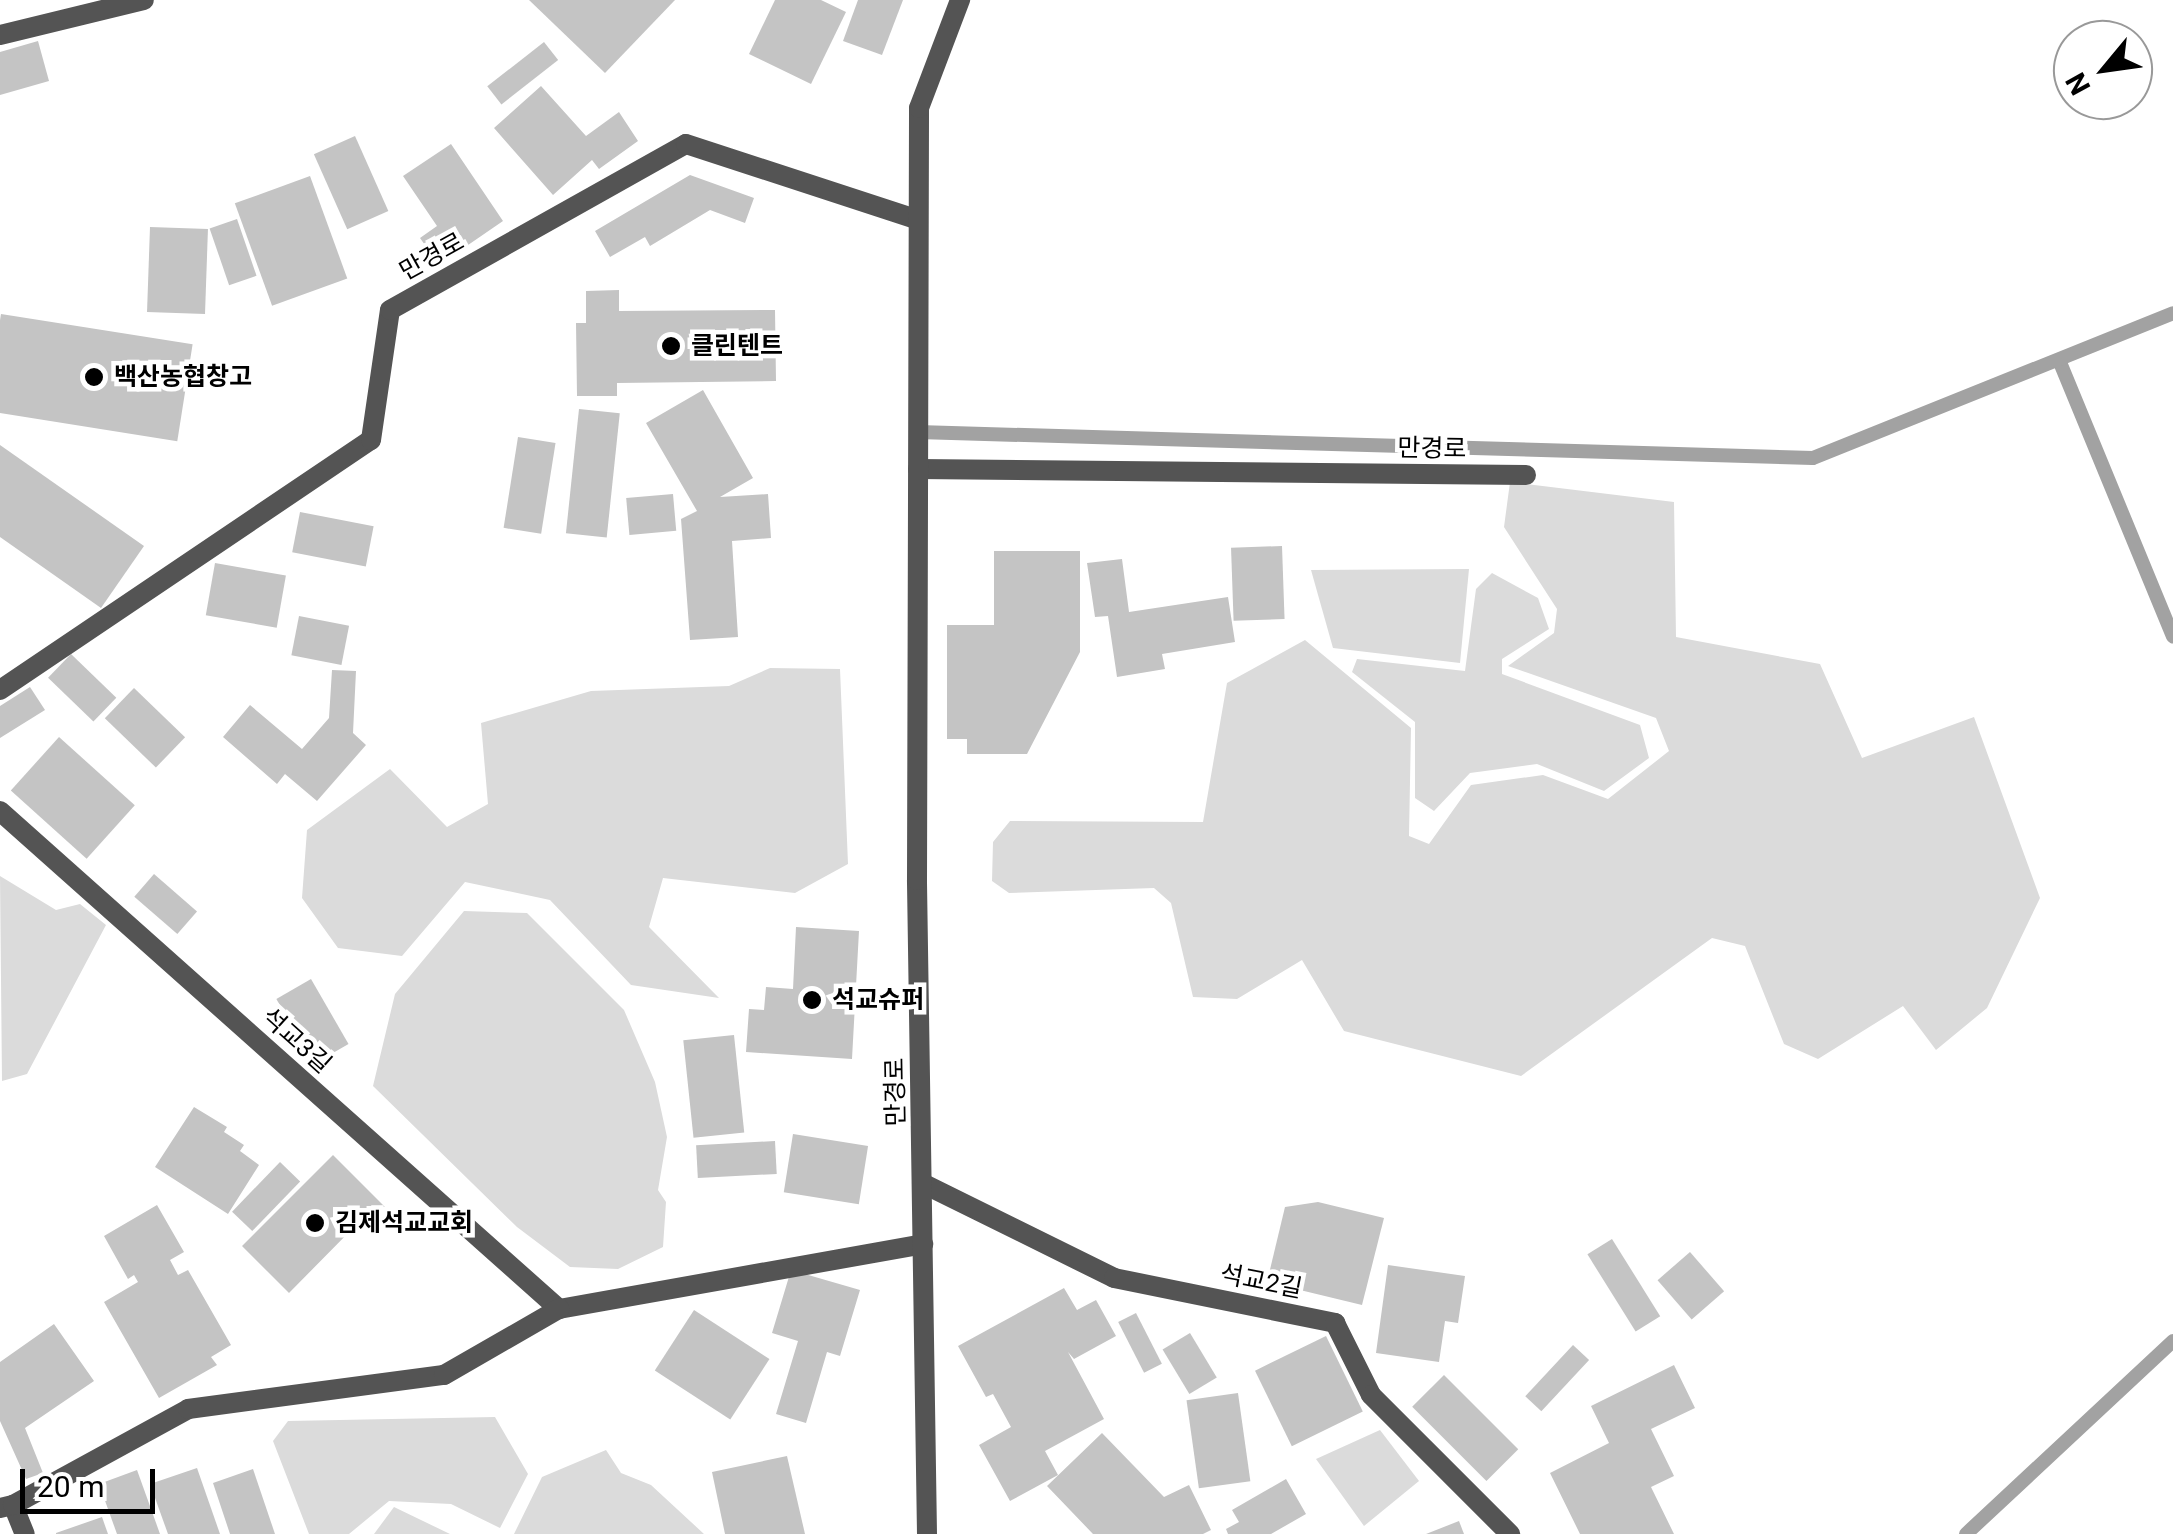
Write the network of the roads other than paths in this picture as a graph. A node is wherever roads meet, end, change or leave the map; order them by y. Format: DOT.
graph roads {
  1 [pos="144,0"];
  2 [pos="960,0"];
  3 [pos="0,35"];
  4 [pos="918,220"];
  5 [pos="918,469"];
  6 [pos="1526,475"];
  7 [pos="0,690"];
  8 [pos="0,811"];
  9 [pos="922,1184"];
  10 [pos="923,1244"];
  11 [pos="559,1309"];
  12 [pos="7,1506"];
  13 [pos="25,1534"];
  14 [pos="928,1534"];
  15 [pos="1510,1534"];
  1 -- 3 [label="street"];
  2 -- 4 [label="street, 만경로"];
  4 -- 5 [label="street, 만경로"];
  4 -- 7 [label="street, 만경로"];
  5 -- 6 [label="street, 만경로"];
  5 -- 9 [label="street, 만경로"];
  8 -- 11 [label="street, 석교3길"];
  9 -- 10 [label="street, 만경로"];
  9 -- 15 [label="street, 석교2길"];
  10 -- 11 [label="street"];
  10 -- 14 [label="street, 만경로"];
  11 -- 12 [label="street"];
  12 -- 13 [label="street"];
}
